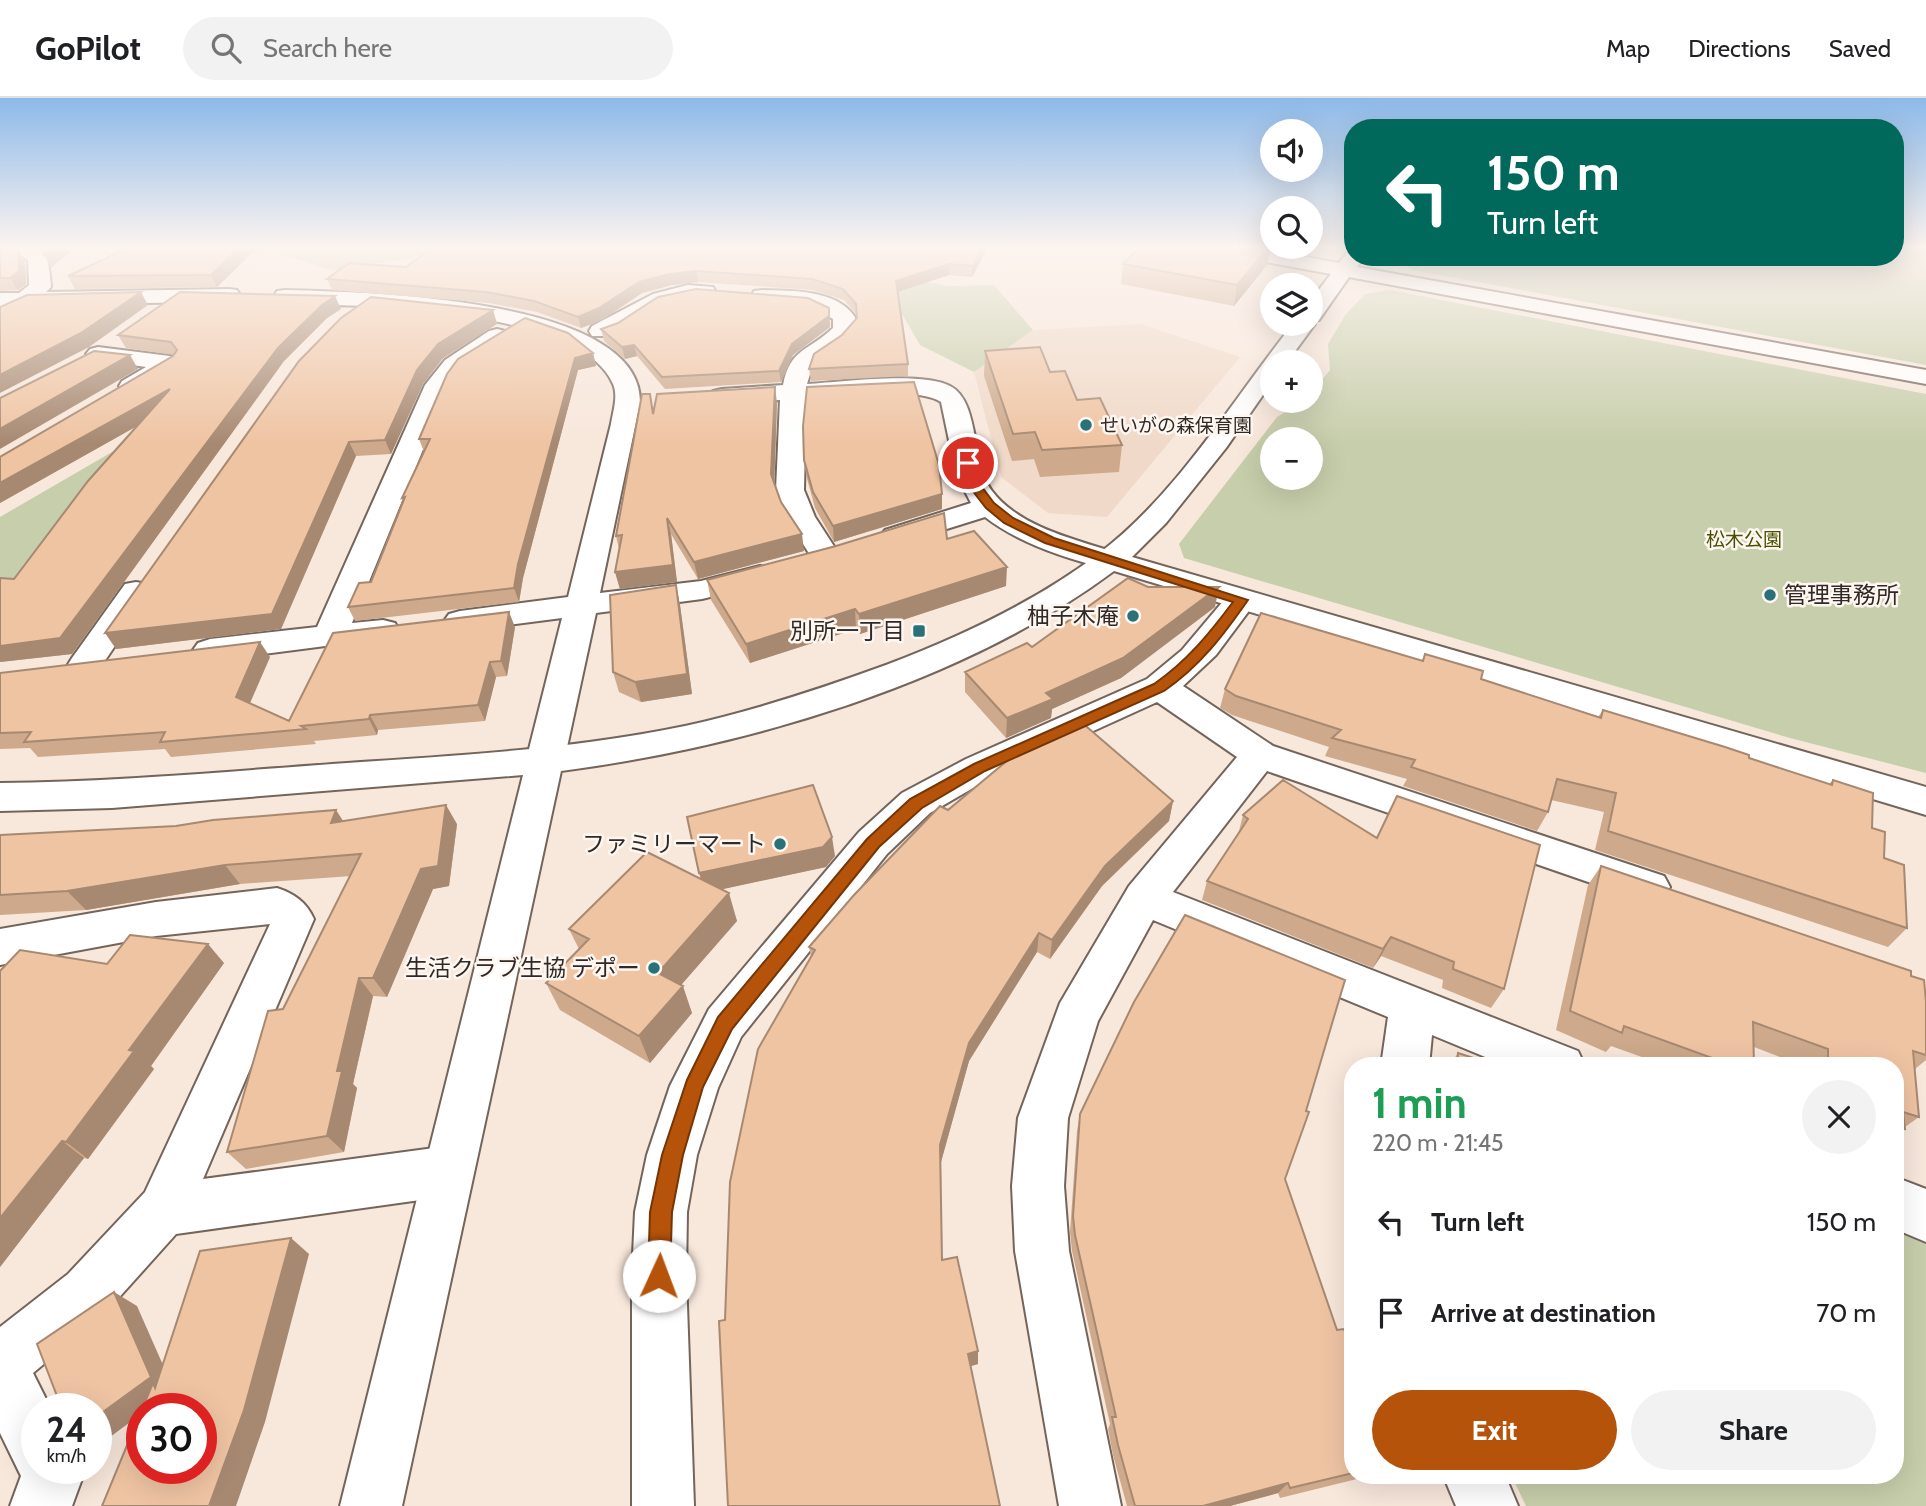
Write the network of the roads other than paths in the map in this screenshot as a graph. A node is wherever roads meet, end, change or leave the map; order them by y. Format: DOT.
graph roads {
  1 [pos="158,313"];
  2 [pos="356,313"];
  3 [pos="478,313"];
  4 [pos="632,313"];
  5 [pos="840,313"];
  6 [pos="1598,313"];
  7 [pos="152,317"];
  8 [pos="524,320"];
  9 [pos="337,326"];
  10 [pos="131,333"];
  11 [pos="581,339"];
  12 [pos="1926,377"];
  13 [pos="1260,382"];
  14 [pos="793,392"];
  15 [pos="114,396"];
  16 [pos="696,397"];
  17 [pos="655,400"];
  18 [pos="628,401"];
  19 [pos="990,506"];
  20 [pos="827,556"];
  21 [pos="1109,560"];
  22 [pos="154,566"];
  23 [pos="1241,600"];
  24 [pos="581,607"];
  25 [pos="330,636"];
  26 [pos="180,654"];
  27 [pos="125,661"];
  28 [pos="1159,687"];
  29 [pos="1260,755"];
  30 [pos="545,761"];
  31 [pos="0,797"];
  32 [pos="1926,802"];
  33 [pos="1678,897"];
  34 [pos="1143,898"];
  35 [pos="2,949"];
  36 [pos="1412,1007"];
  37 [pos="1406,1057"];
  38 [pos="1537,1057"];
  39 [pos="449,1171"];
  40 [pos="1904,1206"];
  41 [pos="163,1210"];
  42 [pos="1926,1216"];
  43 [pos="0,1363"];
  44 [pos="0,1370"];
  45 [pos="21,1412"];
  46 [pos="49,1484"];
  47 [pos="1477,1484"];
  48 [pos="41,1506"];
  49 [pos="371,1506"];
  50 [pos="663,1506"];
  51 [pos="1090,1506"];
  52 [pos="1487,1506"];
  1 -- 7 [label="street"];
  2 -- 9 [label="street"];
  3 -- 8 [label="street"];
  4 -- 11 [label="street"];
  5 -- 14 [label="street"];
  6 -- 12 [label="street"];
  8 -- 11 [label="street"];
  8 -- 25 [label="street"];
  10 -- 15 [label="street"];
  11 -- 18 [label="street"];
  13 -- 21 [label="street"];
  14 -- 16 [label="street"];
  14 -- 19 [label="street"];
  14 -- 20 [label="street"];
  17 -- 18 [label="street"];
  18 -- 24 [label="street"];
  19 -- 20 [label="street"];
  19 -- 21 [label="street"];
  20 -- 24 [label="street"];
  21 -- 23 [label="street"];
  21 -- 30 [label="street"];
  22 -- 27 [label="street"];
  23 -- 28 [label="street"];
  23 -- 32 [label="street"];
  24 -- 25 [label="street"];
  24 -- 30 [label="street"];
  25 -- 26 [label="street"];
  28 -- 29 [label="street"];
  28 -- 50 [label="street"];
  29 -- 33 [label="street"];
  29 -- 34 [label="street"];
  30 -- 31 [label="street"];
  30 -- 39 [label="street"];
  34 -- 36 [label="street"];
  34 -- 51 [label="street"];
  35 -- 41 [label="street"];
  36 -- 37 [label="street"];
  36 -- 38 [label="street"];
  39 -- 41 [label="street"];
  39 -- 49 [label="street"];
  40 -- 42 [label="street"];
  41 -- 43 [label="street"];
  44 -- 45 [label="street"];
  46 -- 48 [label="street"];
  47 -- 52 [label="street"];
}
